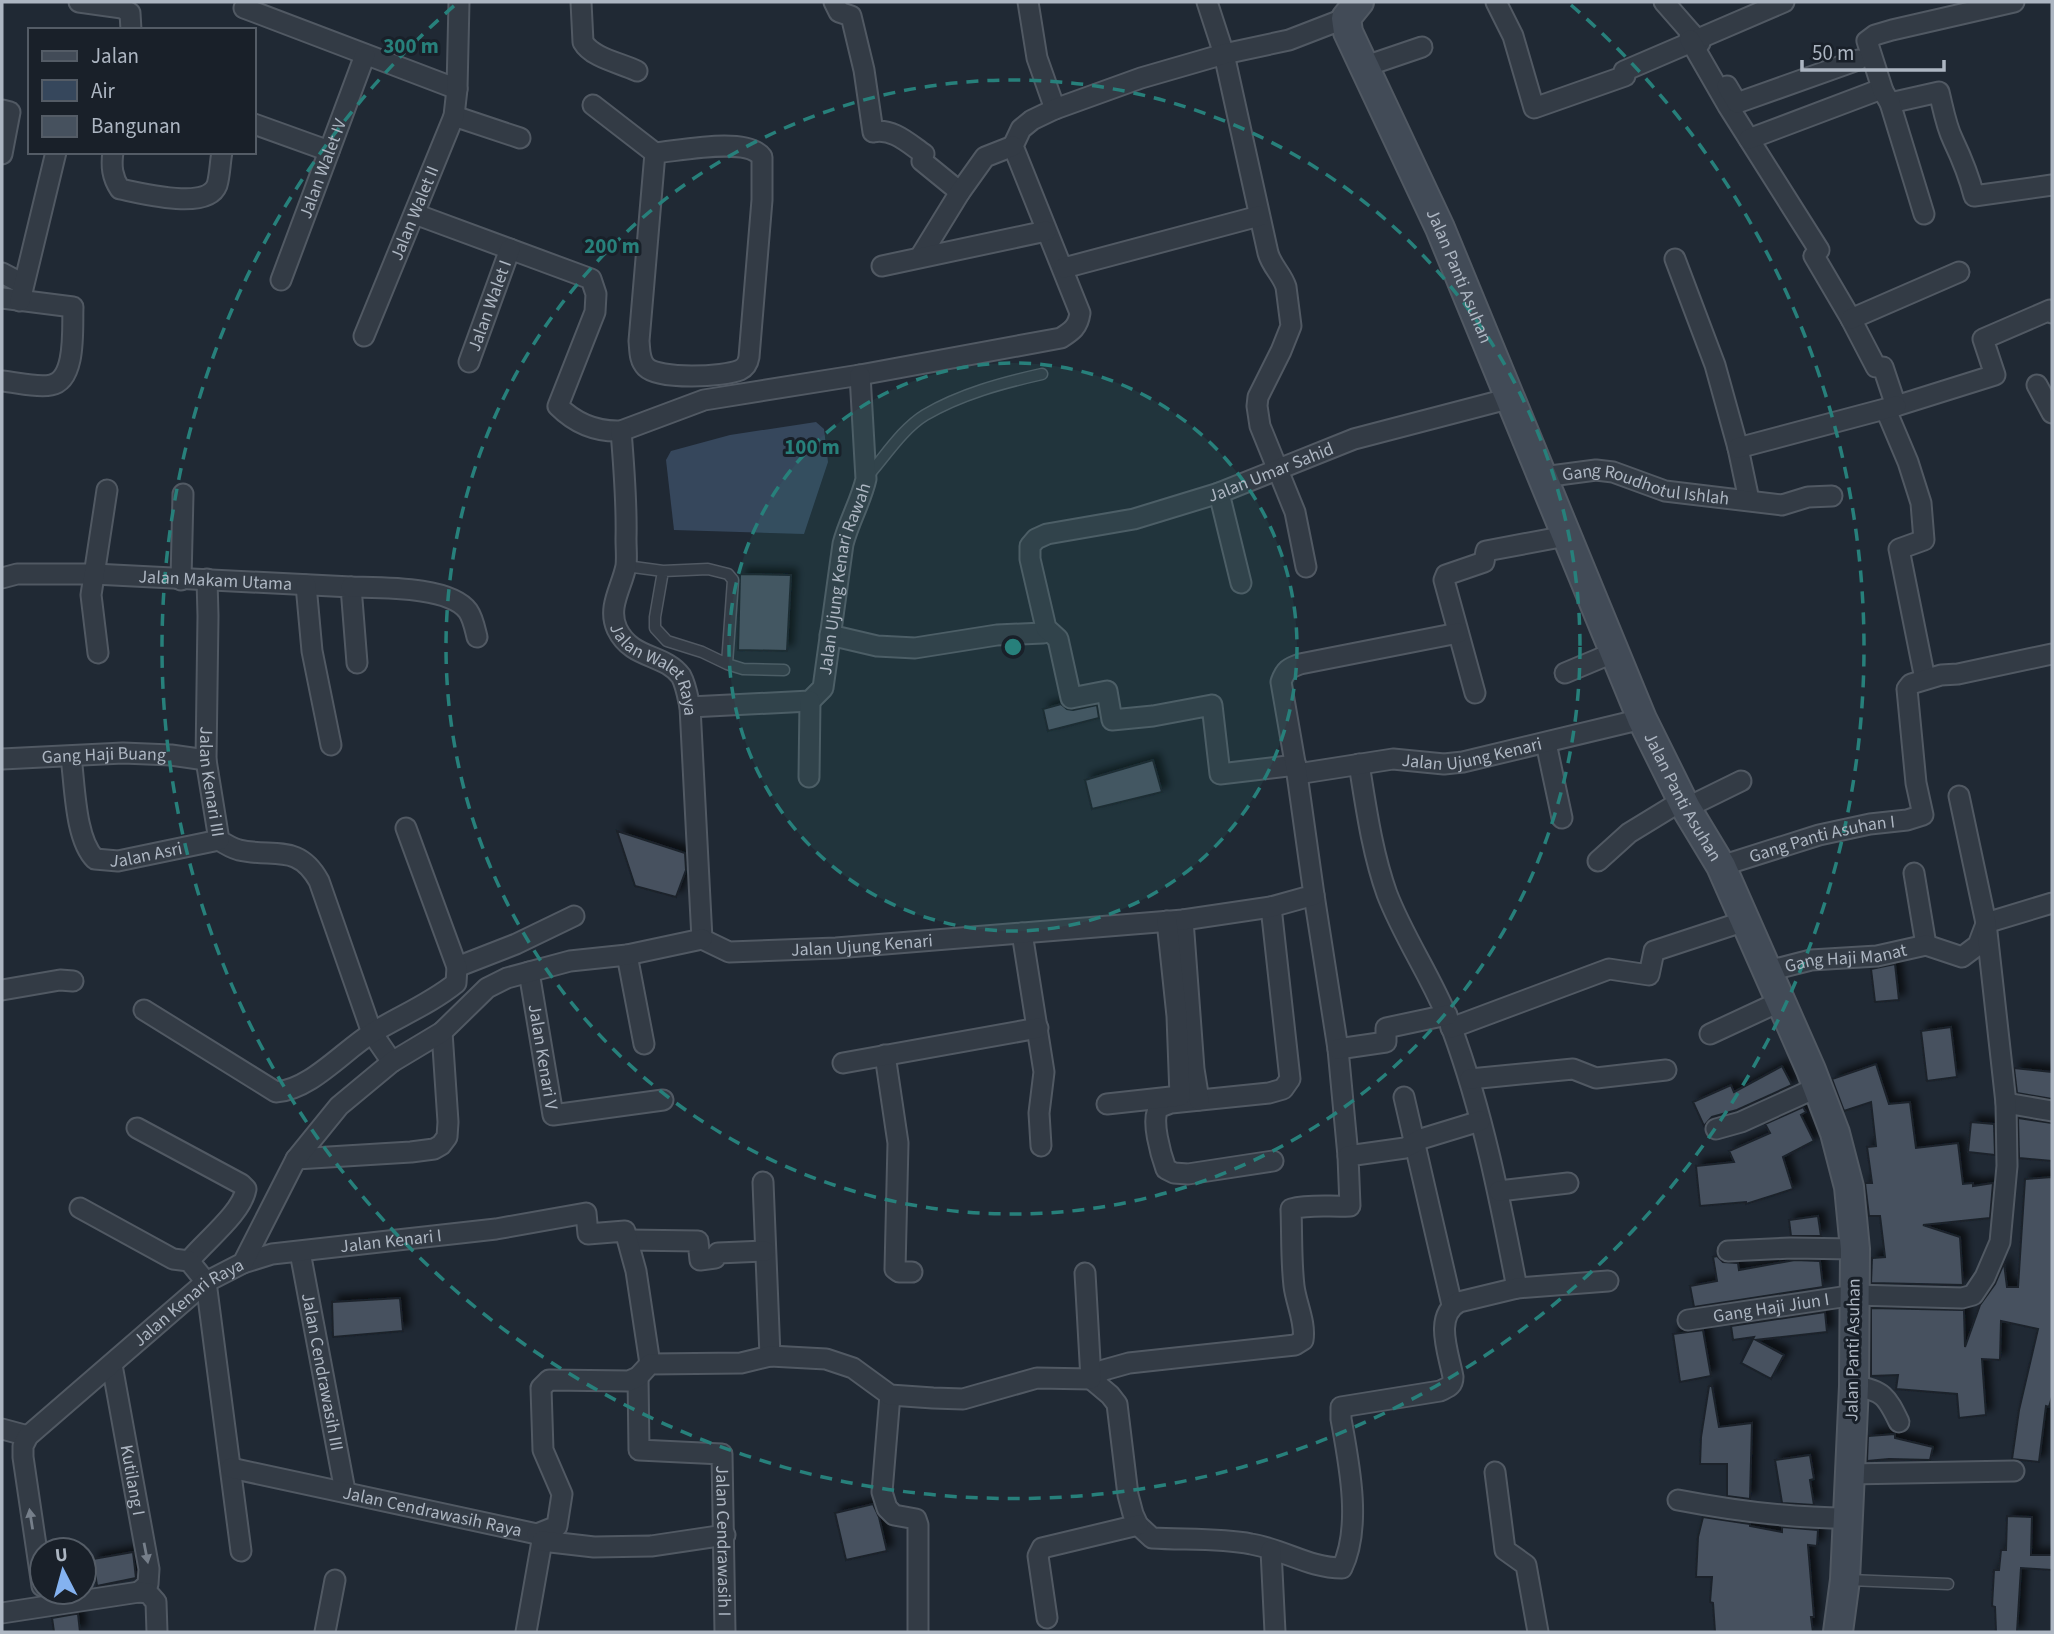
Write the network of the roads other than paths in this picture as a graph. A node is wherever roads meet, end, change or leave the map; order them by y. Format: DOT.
graph roads {
  1 [pos="79,2"];
  2 [pos="459,2"];
  3 [pos="581,2"];
  4 [pos="834,2"];
  5 [pos="1028,2"];
  6 [pos="1206,2"];
  7 [pos="1496,2"];
  8 [pos="1664,2"];
  9 [pos="1784,2"];
  10 [pos="2014,2"];
  11 [pos="244,8"];
  12 [pos="1352,10"];
  13 [pos="131,28"];
  14 [pos="1693,37"];
  15 [pos="1422,47"];
  16 [pos="1224,54"];
  17 [pos="365,55"];
  18 [pos="1858,60"];
  19 [pos="1366,66"];
  20 [pos="637,71"];
  21 [pos="457,89"];
  22 [pos="1887,97"];
  23 [pos="593,105"];
  24 [pos="1055,109"];
  25 [pos="6,111"];
  26 [pos="28,113"];
  27 [pos="454,116"];
  28 [pos="256,125"];
  29 [pos="520,138"];
  30 [pos="1749,139"];
  31 [pos="1013,146"];
  32 [pos="329,151"];
  33 [pos="655,153"];
  34 [pos="2,154"];
  35 [pos="55,154"];
  36 [pos="113,154"];
  37 [pos="222,154"];
  38 [pos="2052,185"];
  39 [pos="960,192"];
  40 [pos="415,214"];
  41 [pos="1924,214"];
  42 [pos="1259,216"];
  43 [pos="1046,231"];
  44 [pos="510,249"];
  45 [pos="920,257"];
  46 [pos="1675,260"];
  47 [pos="882,266"];
  48 [pos="1064,268"];
  49 [pos="1959,272"];
  50 [pos="2,273"];
  51 [pos="281,280"];
  52 [pos="15,294"];
  53 [pos="2052,313"];
  54 [pos="1851,319"];
  55 [pos="364,336"];
  56 [pos="469,362"];
  57 [pos="1042,374"];
  58 [pos="700,375"];
  59 [pos="860,375"];
  60 [pos="2,381"];
  61 [pos="2037,385"];
  62 [pos="1511,398"];
  63 [pos="704,400"];
  64 [pos="1891,408"];
  65 [pos="2052,413"];
  66 [pos="615,431"];
  67 [pos="1738,448"];
  68 [pos="1278,469"];
  69 [pos="1543,477"];
  70 [pos="866,479"];
  71 [pos="107,491"];
  72 [pos="1219,493"];
  73 [pos="183,494"];
  74 [pos="1832,496"];
  75 [pos="1749,500"];
  76 [pos="1566,536"];
  77 [pos="626,566"];
  78 [pos="1307,568"];
  79 [pos="663,571"];
  80 [pos="94,574"];
  81 [pos="2,578"];
  82 [pos="207,579"];
  83 [pos="181,580"];
  84 [pos="1241,583"];
  85 [pos="306,585"];
  86 [pos="351,587"];
  87 [pos="1046,628"];
  88 [pos="1458,633"];
  89 [pos="830,635"];
  90 [pos="477,637"];
  91 [pos="679,645"];
  92 [pos="1615,652"];
  93 [pos="98,653"];
  94 [pos="2052,654"];
  95 [pos="357,663"];
  96 [pos="727,664"];
  97 [pos="670,666"];
  98 [pos="784,670"];
  99 [pos="1565,673"];
  100 [pos="1925,680"];
  101 [pos="1475,693"];
  102 [pos="810,701"];
  103 [pos="690,707"];
  104 [pos="1642,719"];
  105 [pos="1546,743"];
  106 [pos="331,745"];
  107 [pos="71,757"];
  108 [pos="2,759"];
  109 [pos="206,760"];
  110 [pos="1359,764"];
  111 [pos="1296,770"];
  112 [pos="809,777"];
  113 [pos="1741,781"];
  114 [pos="1959,796"];
  115 [pos="1684,804"];
  116 [pos="1562,818"];
  117 [pos="406,828"];
  118 [pos="219,841"];
  119 [pos="1598,862"];
  120 [pos="1721,866"];
  121 [pos="1914,873"];
  122 [pos="1314,895"];
  123 [pos="2052,903"];
  124 [pos="1272,907"];
  125 [pos="574,916"];
  126 [pos="1175,920"];
  127 [pos="1745,921"];
  128 [pos="1986,923"];
  129 [pos="1022,933"];
  130 [pos="702,939"];
  131 [pos="1926,945"];
  132 [pos="627,955"];
  133 [pos="1768,971"];
  134 [pos="529,972"];
  135 [pos="73,981"];
  136 [pos="464,985"];
  137 [pos="2,990"];
  138 [pos="1781,1001"];
  139 [pos="144,1010"];
  140 [pos="1449,1022"];
  141 [pos="1038,1028"];
  142 [pos="442,1032"];
  143 [pos="372,1033"];
  144 [pos="1710,1034"];
  145 [pos="644,1044"];
  146 [pos="1338,1049"];
  147 [pos="885,1055"];
  148 [pos="392,1062"];
  149 [pos="843,1063"];
  150 [pos="1665,1070"];
  151 [pos="1470,1079"];
  152 [pos="1818,1087"];
  153 [pos="1404,1097"];
  154 [pos="663,1100"];
  155 [pos="1199,1100"];
  156 [pos="2006,1103"];
  157 [pos="1107,1104"];
  158 [pos="2052,1111"];
  159 [pos="1480,1121"];
  160 [pos="137,1128"];
  161 [pos="1716,1129"];
  162 [pos="1415,1143"];
  163 [pos="1041,1146"];
  164 [pos="1348,1156"];
  165 [pos="296,1159"];
  166 [pos="1273,1161"];
  167 [pos="763,1182"];
  168 [pos="1569,1183"];
  169 [pos="1499,1191"];
  170 [pos="80,1208"];
  171 [pos="628,1240"];
  172 [pos="1855,1249"];
  173 [pos="765,1251"];
  174 [pos="1728,1251"];
  175 [pos="300,1252"];
  176 [pos="243,1263"];
  177 [pos="197,1271"];
  178 [pos="912,1272"];
  179 [pos="1085,1273"];
  180 [pos="1608,1281"];
  181 [pos="1517,1288"];
  182 [pos="1855,1295"];
  183 [pos="1452,1305"];
  184 [pos="1688,1320"];
  185 [pos="770,1356"];
  186 [pos="112,1365"];
  187 [pos="644,1371"];
  188 [pos="1091,1379"];
  189 [pos="1854,1386"];
  190 [pos="890,1395"];
  191 [pos="1899,1422"];
  192 [pos="2,1429"];
  193 [pos="28,1436"];
  194 [pos="231,1468"];
  195 [pos="1495,1472"];
  196 [pos="2014,1472"];
  197 [pos="1849,1474"];
  198 [pos="345,1491"];
  199 [pos="1678,1500"];
  200 [pos="1847,1518"];
  201 [pos="1138,1525"];
  202 [pos="724,1535"];
  203 [pos="35,1536"];
  204 [pos="539,1538"];
  205 [pos="1270,1550"];
  206 [pos="240,1551"];
  207 [pos="335,1580"];
  208 [pos="1845,1580"];
  209 [pos="1948,1584"];
  210 [pos="139,1592"];
  211 [pos="98,1595"];
  212 [pos="28,1605"];
  213 [pos="2,1613"];
  214 [pos="1047,1618"];
  215 [pos="157,1632"];
  216 [pos="325,1632"];
  217 [pos="526,1632"];
  218 [pos="725,1632"];
  219 [pos="918,1632"];
  220 [pos="1275,1632"];
  221 [pos="1538,1632"];
  222 [pos="1838,1632"];
  1 -- 13 [label="street"];
  2 -- 21 [label="street, Jalan Walet II"];
  3 -- 20 [label="street"];
  4 -- 39 [label="street"];
  5 -- 24 [label="street"];
  6 -- 16 [label="street"];
  7 -- 14 [label="street"];
  8 -- 14 [label="street"];
  9 -- 14 [label="street"];
  10 -- 22 [label="street"];
  11 -- 17 [label="street"];
  12 -- 16 [label="street"];
  12 -- 19 [label="street, Jalan Panti Asuhan"];
  14 -- 18 [label="street"];
  14 -- 30 [label="street"];
  15 -- 19 [label="street"];
  16 -- 24 [label="street"];
  16 -- 42 [label="street"];
  17 -- 21 [label="street"];
  17 -- 32 [label="street, Jalan Walet IV"];
  19 -- 62 [label="street, Jalan Panti Asuhan"];
  21 -- 27 [label="street, Jalan Walet II"];
  22 -- 30 [label="street"];
  22 -- 38 [label="street"];
  22 -- 41 [label="street"];
  23 -- 33 [label="street"];
  24 -- 31 [label="street"];
  25 -- 26 [label="street"];
  25 -- 34 [label="street"];
  27 -- 29 [label="street"];
  27 -- 40 [label="street, Jalan Walet II"];
  28 -- 32 [label="street"];
  30 -- 54 [label="street"];
  31 -- 39 [label="street"];
  31 -- 43 [label="street"];
  32 -- 51 [label="street, Jalan Walet IV"];
  33 -- 58 [label="street"];
  33 -- 58 [label="street"];
  35 -- 52 [label="street"];
  36 -- 37 [label="street"];
  39 -- 45 [label="street"];
  40 -- 44 [label="street"];
  40 -- 55 [label="street, Jalan Walet II"];
  42 -- 48 [label="street"];
  42 -- 68 [label="street"];
  43 -- 45 [label="street"];
  43 -- 48 [label="street"];
  44 -- 56 [label="street, Jalan Walet I"];
  44 -- 66 [label="street"];
  45 -- 47 [label="street"];
  46 -- 67 [label="street"];
  48 -- 59 [label="street"];
  49 -- 54 [label="street"];
  50 -- 52 [label="street"];
  52 -- 60 [label="street"];
  53 -- 64 [label="street"];
  54 -- 64 [label="street"];
  57 -- 70 [label="lane"];
  58 -- 63 [label="street"];
  59 -- 63 [label="street"];
  59 -- 70 [label="street, Jalan Ujung Kenari Rawah"];
  61 -- 65 [label="street"];
  62 -- 68 [label="street, Jalan Umar Sahid"];
  62 -- 69 [label="street, Jalan Panti Asuhan"];
  63 -- 66 [label="street"];
  64 -- 67 [label="street"];
  64 -- 100 [label="street"];
  66 -- 77 [label="street, Jalan Walet Raya"];
  67 -- 75 [label="street"];
  68 -- 72 [label="street, Jalan Umar Sahid"];
  68 -- 78 [label="street"];
  69 -- 75 [label="street, Gang Roudhotul Ishlah"];
  69 -- 76 [label="street, Jalan Panti Asuhan"];
  70 -- 89 [label="street, Jalan Ujung Kenari Rawah"];
  71 -- 80 [label="street"];
  72 -- 84 [label="street"];
  72 -- 87 [label="street, Jalan Umar Sahid"];
  73 -- 83 [label="street"];
  74 -- 75 [label="street, Gang Roudhotul Ishlah"];
  76 -- 88 [label="street"];
  76 -- 92 [label="street, Jalan Panti Asuhan"];
  77 -- 79 [label="lane"];
  77 -- 97 [label="street, Jalan Walet Raya"];
  79 -- 91 [label="lane"];
  79 -- 96 [label="lane"];
  80 -- 81 [label="street, Jalan Makam Utama"];
  80 -- 83 [label="street, Jalan Makam Utama"];
  80 -- 93 [label="street"];
  82 -- 83 [label="street, Jalan Makam Utama"];
  82 -- 85 [label="street, Jalan Makam Utama"];
  82 -- 109 [label="street, Jalan Kenari III"];
  85 -- 86 [label="street, Jalan Makam Utama"];
  85 -- 106 [label="street"];
  86 -- 90 [label="street, Jalan Makam Utama"];
  86 -- 95 [label="street"];
  87 -- 89 [label="street"];
  87 -- 111 [label="street, Jalan Ujung Kenari"];
  88 -- 101 [label="street"];
  88 -- 111 [label="street"];
  89 -- 102 [label="street, Jalan Ujung Kenari Rawah"];
  91 -- 96 [label="lane"];
  91 -- 97 [label="lane"];
  92 -- 99 [label="street"];
  92 -- 104 [label="street, Jalan Panti Asuhan"];
  94 -- 100 [label="street"];
  96 -- 98 [label="lane"];
  97 -- 103 [label="street, Jalan Walet Raya"];
  100 -- 120 [label="street, Gang Panti Asuhan I"];
  102 -- 103 [label="street"];
  102 -- 112 [label="street"];
  103 -- 130 [label="street, Jalan Walet Raya"];
  104 -- 105 [label="street, Jalan Ujung Kenari"];
  104 -- 115 [label="street, Jalan Panti Asuhan"];
  105 -- 110 [label="street, Jalan Ujung Kenari"];
  105 -- 116 [label="street"];
  107 -- 108 [label="street, Gang Haji Buang"];
  107 -- 109 [label="street, Gang Haji Buang"];
  107 -- 118 [label="street, Jalan Asri"];
  109 -- 118 [label="street, Jalan Kenari III"];
  110 -- 111 [label="street, Jalan Ujung Kenari"];
  110 -- 140 [label="street"];
  111 -- 122 [label="street"];
  113 -- 115 [label="street"];
  114 -- 128 [label="street"];
  115 -- 119 [label="street"];
  115 -- 120 [label="street, Jalan Panti Asuhan"];
  117 -- 136 [label="street"];
  118 -- 143 [label="street, Jalan Kenari III"];
  120 -- 127 [label="street, Jalan Panti Asuhan"];
  121 -- 131 [label="street"];
  122 -- 124 [label="street, Jalan Ujung Kenari"];
  122 -- 146 [label="street"];
  123 -- 128 [label="street"];
  124 -- 126 [label="street, Jalan Ujung Kenari"];
  124 -- 155 [label="street"];
  125 -- 136 [label="street"];
  126 -- 129 [label="street, Jalan Ujung Kenari"];
  126 -- 155 [label="street"];
  126 -- 157 [label="street"];
  127 -- 133 [label="street, Jalan Panti Asuhan"];
  127 -- 140 [label="street"];
  128 -- 131 [label="street, Gang Haji Manat"];
  128 -- 156 [label="street"];
  129 -- 130 [label="street, Jalan Ujung Kenari"];
  129 -- 141 [label="street"];
  130 -- 132 [label="street"];
  131 -- 133 [label="street, Gang Haji Manat"];
  132 -- 134 [label="street"];
  132 -- 145 [label="street"];
  133 -- 138 [label="street, Jalan Panti Asuhan"];
  134 -- 136 [label="street"];
  134 -- 154 [label="street, Jalan Kenari V"];
  135 -- 137 [label="street"];
  136 -- 142 [label="street, Jalan Kenari Raya"];
  136 -- 143 [label="street"];
  138 -- 144 [label="street"];
  138 -- 152 [label="street, Jalan Panti Asuhan"];
  139 -- 143 [label="street"];
  140 -- 146 [label="street"];
  140 -- 151 [label="street"];
  141 -- 147 [label="street"];
  141 -- 163 [label="street"];
  142 -- 148 [label="street, Jalan Kenari Raya"];
  142 -- 165 [label="street"];
  143 -- 148 [label="street, Jalan Kenari III"];
  146 -- 164 [label="street"];
  147 -- 149 [label="street"];
  147 -- 178 [label="street"];
  148 -- 165 [label="street, Jalan Kenari Raya"];
  150 -- 151 [label="street"];
  151 -- 159 [label="street"];
  152 -- 161 [label="street"];
  152 -- 172 [label="street, Jalan Panti Asuhan"];
  153 -- 162 [label="street"];
  155 -- 166 [label="street"];
  156 -- 158 [label="street"];
  156 -- 182 [label="street, Gang Haji Jiun I"];
  159 -- 162 [label="street"];
  159 -- 169 [label="street"];
  160 -- 177 [label="street"];
  162 -- 164 [label="street"];
  162 -- 183 [label="street"];
  164 -- 188 [label="street"];
  165 -- 176 [label="street, Jalan Kenari Raya"];
  167 -- 173 [label="street"];
  168 -- 169 [label="street"];
  169 -- 181 [label="street"];
  170 -- 177 [label="street"];
  171 -- 173 [label="street"];
  171 -- 175 [label="street, Jalan Kenari I"];
  171 -- 187 [label="street"];
  172 -- 174 [label="street"];
  172 -- 182 [label="street, Jalan Panti Asuhan"];
  173 -- 185 [label="street"];
  175 -- 176 [label="street, Jalan Kenari I"];
  175 -- 198 [label="street, Jalan Cendrawasih III"];
  176 -- 177 [label="street, Jalan Kenari Raya"];
  177 -- 186 [label="street, Jalan Kenari Raya"];
  177 -- 194 [label="street"];
  179 -- 188 [label="street"];
  180 -- 181 [label="street"];
  181 -- 183 [label="street"];
  182 -- 184 [label="street, Gang Haji Jiun I"];
  182 -- 189 [label="street, Jalan Panti Asuhan"];
  183 -- 205 [label="street"];
  185 -- 187 [label="street"];
  185 -- 190 [label="street"];
  186 -- 193 [label="street, Jalan Kenari Raya"];
  186 -- 210 [label="street, Kutilang I, one-way"];
  187 -- 202 [label="street, Jalan Cendrawasih I"];
  187 -- 204 [label="street"];
  188 -- 190 [label="street"];
  188 -- 201 [label="street"];
  189 -- 191 [label="street"];
  189 -- 197 [label="street, Jalan Panti Asuhan"];
  190 -- 219 [label="street"];
  192 -- 193 [label="street"];
  203 -- 193 [label="street, one-way"];
  194 -- 198 [label="street, Jalan Cendrawasih Raya"];
  194 -- 206 [label="street"];
  195 -- 221 [label="street"];
  196 -- 197 [label="street"];
  197 -- 200 [label="street, Jalan Panti Asuhan"];
  198 -- 204 [label="street, Jalan Cendrawasih Raya"];
  199 -- 200 [label="street"];
  200 -- 208 [label="street, Jalan Panti Asuhan"];
  201 -- 205 [label="street"];
  201 -- 214 [label="street"];
  202 -- 204 [label="street"];
  202 -- 218 [label="street, Jalan Cendrawasih I"];
  204 -- 217 [label="street, Jalan Cendrawasih Raya"];
  205 -- 220 [label="street"];
  207 -- 216 [label="street"];
  208 -- 209 [label="lane"];
  208 -- 222 [label="street, Jalan Panti Asuhan"];
  210 -- 211 [label="street"];
  210 -- 215 [label="street"];
  212 -- 213 [label="street"];
}
